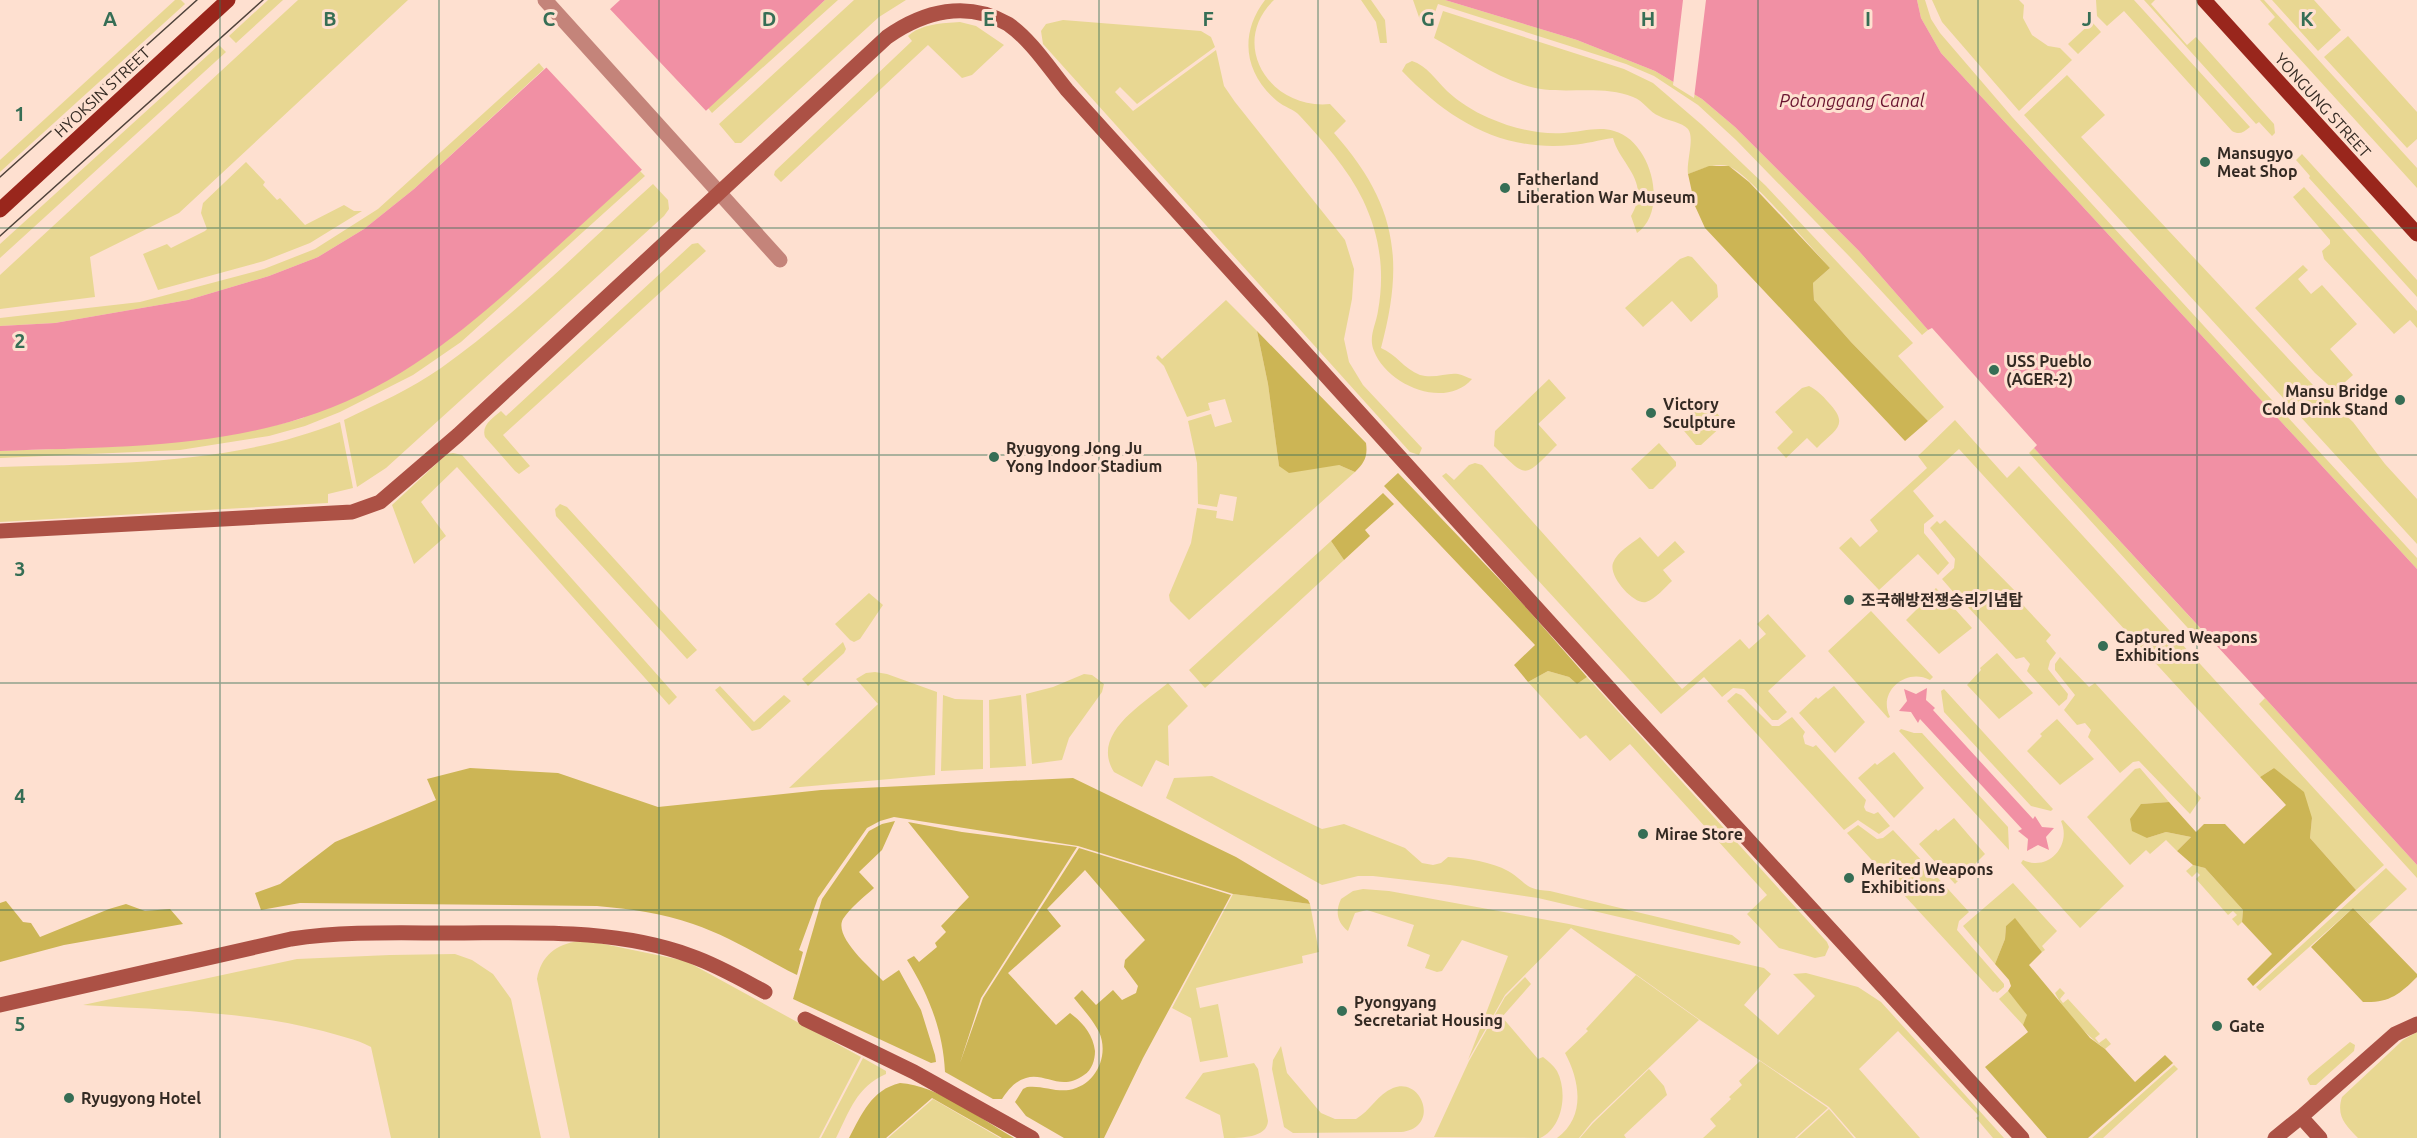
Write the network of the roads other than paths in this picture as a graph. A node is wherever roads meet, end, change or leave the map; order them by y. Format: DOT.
graph roads {
  1 [pos="228,0"];
  2 [pos="545,0"];
  3 [pos="2204,0"];
  4 [pos="719,192"];
  5 [pos="0,210"];
  6 [pos="2417,234"];
  7 [pos="780,260"];
  8 [pos="0,531"];
  9 [pos="765,992"];
  10 [pos="0,1005"];
  11 [pos="805,1019"];
  12 [pos="2417,1024"];
  13 [pos="2301,1117"];
  14 [pos="1032,1138"];
  15 [pos="2022,1138"];
  16 [pos="2275,1138"];
  17 [pos="2320,1138"];
  1 -- 5 [label="main road, HYOKSIN STREET"];
  2 -- 4 [label="street"];
  3 -- 6 [label="main road, YONGUNG STREET"];
  4 -- 7 [label="street"];
  4 -- 8 [label="street"];
  4 -- 15 [label="street"];
  9 -- 10 [label="street"];
  11 -- 14 [label="street"];
  12 -- 13 [label="street"];
  13 -- 16 [label="street"];
  13 -- 17 [label="street"];
}
